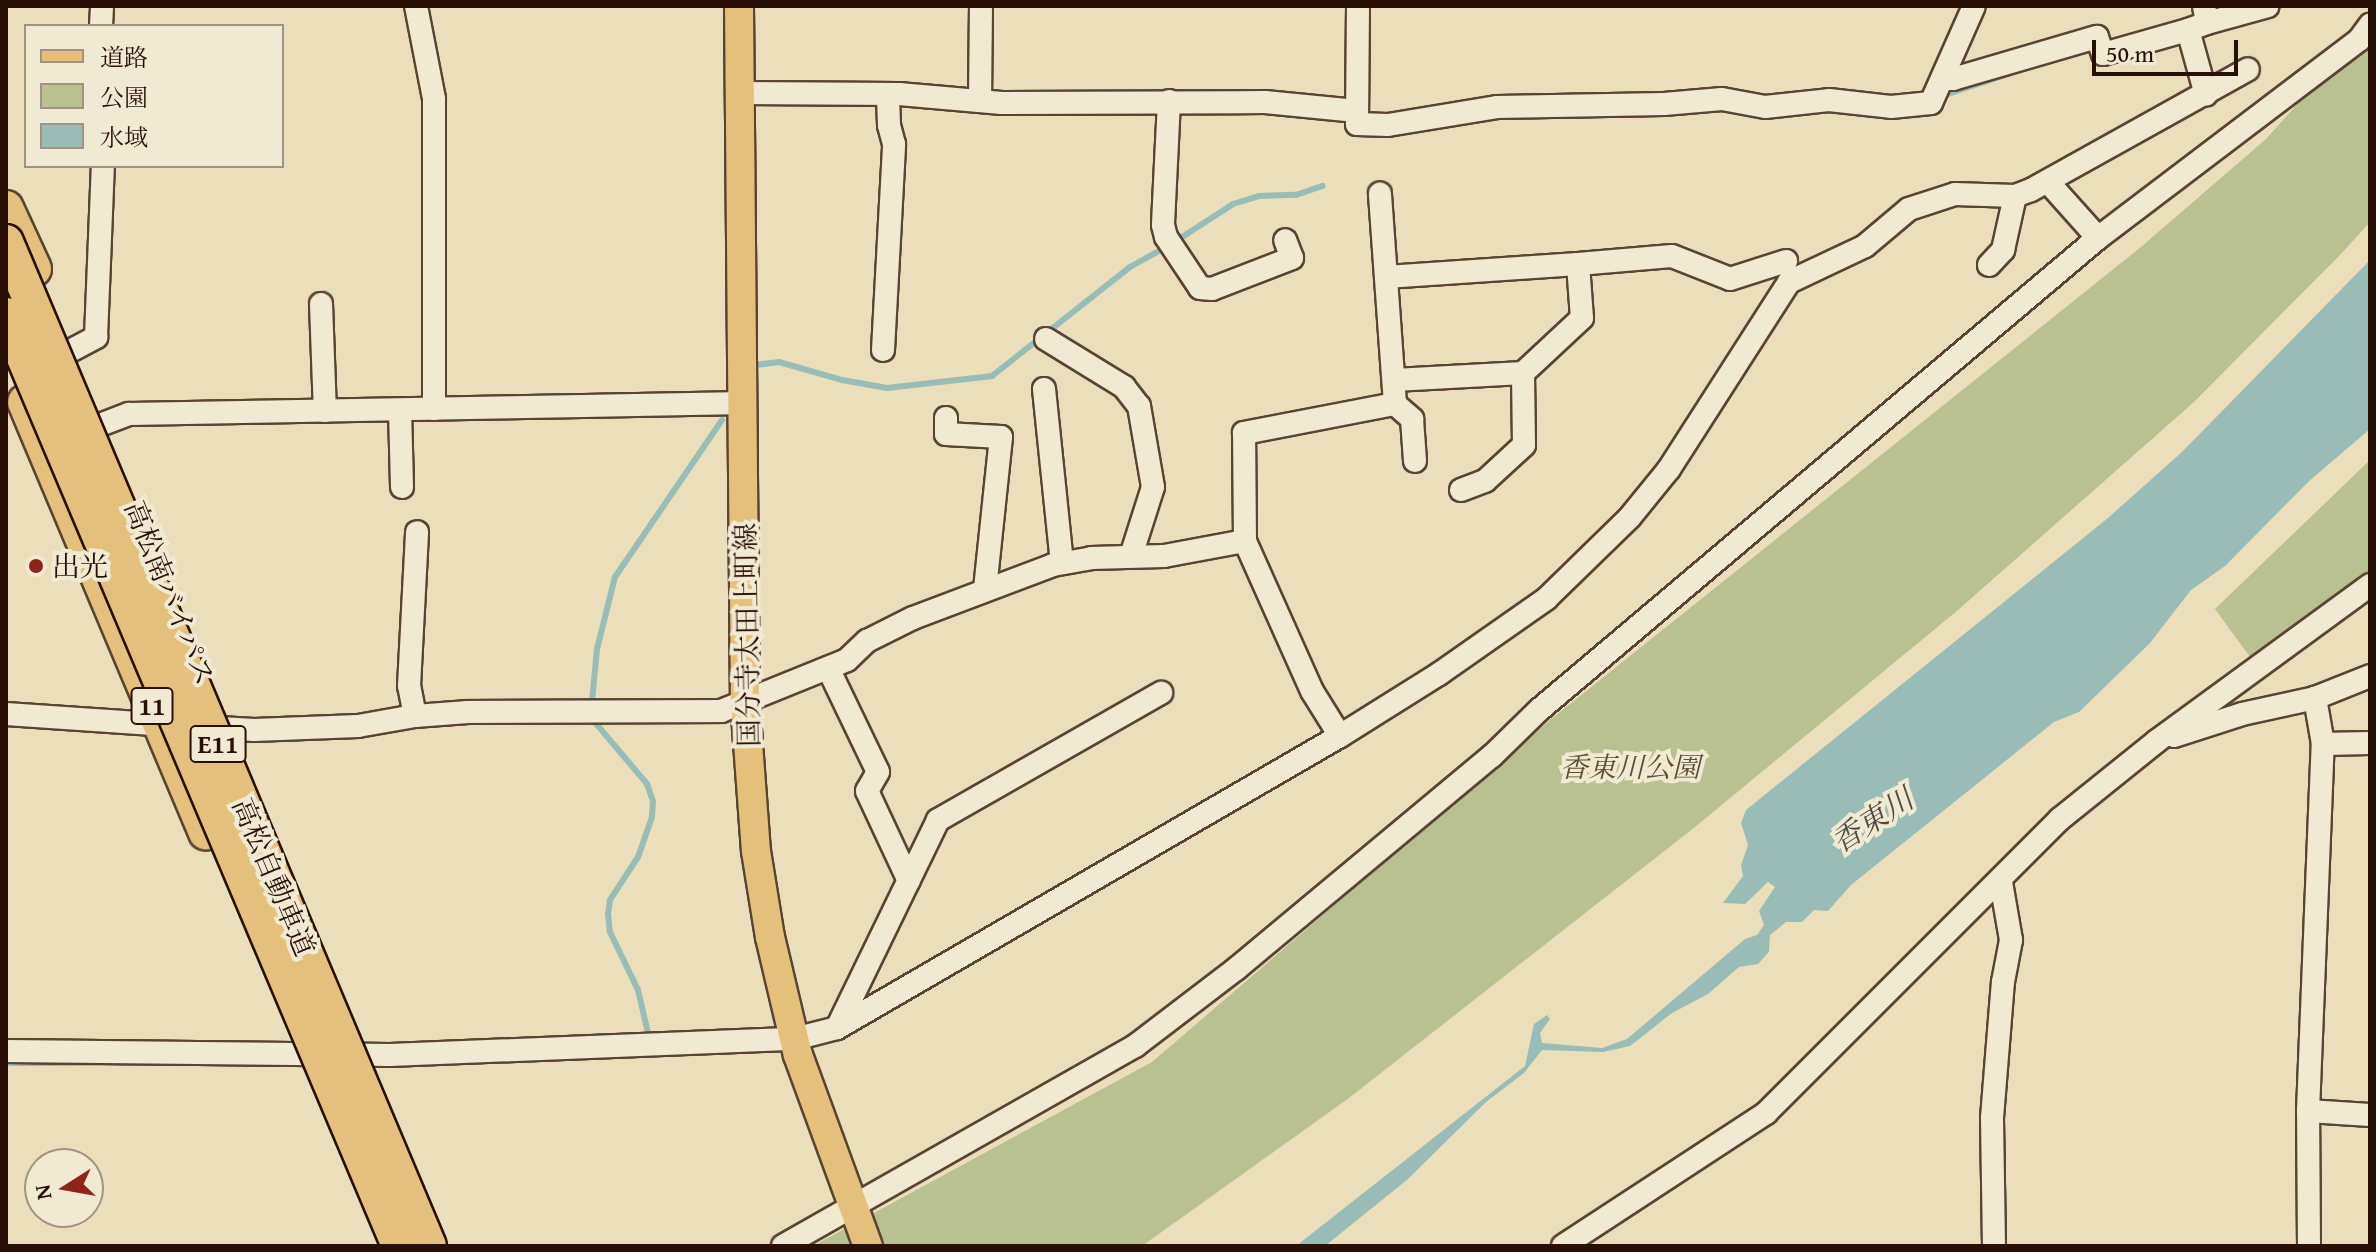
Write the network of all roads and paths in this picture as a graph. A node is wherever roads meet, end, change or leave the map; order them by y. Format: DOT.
graph roads {
  1 [pos="416,6"];
  2 [pos="739,6"];
  3 [pos="981,6"];
  4 [pos="1358,6"];
  5 [pos="1974,6"];
  6 [pos="2268,6"];
  7 [pos="2202,18"];
  8 [pos="2366,33"];
  9 [pos="2248,69"];
  10 [pos="1938,91"];
  11 [pos="741,93"];
  12 [pos="888,94"];
  13 [pos="2206,95"];
  14 [pos="980,101"];
  15 [pos="1169,101"];
  16 [pos="1357,111"];
  17 [pos="103,168"];
  18 [pos="2048,182"];
  19 [pos="1380,194"];
  20 [pos="2015,196"];
  21 [pos="6,208"];
  22 [pos="2098,238"];
  23 [pos="1285,240"];
  24 [pos="6,242"];
  25 [pos="1786,261"];
  26 [pos="1578,264"];
  27 [pos="1989,265"];
  28 [pos="1386,277"];
  29 [pos="321,304"];
  30 [pos="6,315"];
  31 [pos="1046,339"];
  32 [pos="883,350"];
  33 [pos="70,351"];
  34 [pos="6,358"];
  35 [pos="1523,373"];
  36 [pos="1394,380"];
  37 [pos="1044,389"];
  38 [pos="15,402"];
  39 [pos="745,403"];
  40 [pos="1395,404"];
  41 [pos="434,409"];
  42 [pos="400,410"];
  43 [pos="325,411"];
  44 [pos="946,418"];
  45 [pos="100,425"];
  46 [pos="1415,461"];
  47 [pos="402,487"];
  48 [pos="1461,490"];
  49 [pos="417,532"];
  50 [pos="1245,541"];
  51 [pos="1131,556"];
  52 [pos="1062,563"];
  53 [pos="2370,585"];
  54 [pos="985,590"];
  55 [pos="828,668"];
  56 [pos="2370,676"];
  57 [pos="1161,693"];
  58 [pos="2315,698"];
  59 [pos="745,702"];
  60 [pos="6,714"];
  61 [pos="415,716"];
  62 [pos="159,724"];
  63 [pos="225,729"];
  64 [pos="1340,736"];
  65 [pos="2157,741"];
  66 [pos="2370,743"];
  67 [pos="2323,744"];
  68 [pos="909,881"];
  69 [pos="2001,882"];
  70 [pos="837,1028"];
  71 [pos="794,1039"];
  72 [pos="6,1051"];
  73 [pos="302,1053"];
  74 [pos="366,1055"];
  75 [pos="2308,1111"];
  76 [pos="2370,1115"];
  77 [pos="855,1212"];
  78 [pos="386,1246"];
  79 [pos="399,1246"];
  80 [pos="429,1246"];
  81 [pos="440,1246"];
  82 [pos="783,1246"];
  83 [pos="868,1246"];
  84 [pos="1563,1246"];
  85 [pos="1994,1246"];
  86 [pos="2309,1246"];
  1 -- 41 [label="street"];
  2 -- 11 [label="main road, 国分寺太田上町線"];
  3 -- 14 [label="street"];
  4 -- 16 [label="street"];
  5 -- 10 [label="street"];
  6 -- 7 [label="street"];
  7 -- 10 [label="street"];
  7 -- 13 [label="street"];
  8 -- 22 [label="street"];
  9 -- 13 [label="street"];
  10 -- 16 [label="street"];
  11 -- 12 [label="street"];
  11 -- 39 [label="main road, 国分寺太田上町線"];
  12 -- 14 [label="street"];
  12 -- 32 [label="street"];
  13 -- 18 [label="street"];
  14 -- 15 [label="street"];
  15 -- 16 [label="street"];
  15 -- 23 [label="street"];
  17 -- 33 [label="street"];
  18 -- 20 [label="street"];
  18 -- 22 [label="street"];
  19 -- 28 [label="street"];
  20 -- 27 [label="street"];
  20 -- 64 [label="street"];
  21 -- 33 [label="highway, 高松南バイパス / 11"];
  22 -- 77 [label="street"];
  24 -- 80 [label="highway, 高松自動車道 / E11, bridge"];
  25 -- 26 [label="street"];
  26 -- 28 [label="street"];
  26 -- 35 [label="street"];
  28 -- 36 [label="street"];
  29 -- 43 [label="street"];
  30 -- 79 [label="highway, 高松自動車道 / E11, bridge"];
  31 -- 51 [label="street"];
  33 -- 45 [label="highway, 高松南バイパス / 11"];
  34 -- 38 [label="highway, 11"];
  35 -- 36 [label="street"];
  35 -- 48 [label="street"];
  36 -- 40 [label="street"];
  37 -- 52 [label="street"];
  38 -- 62 [label="highway, 11"];
  39 -- 41 [label="street"];
  39 -- 59 [label="main road, 国分寺太田上町線"];
  40 -- 46 [label="street"];
  40 -- 50 [label="street"];
  41 -- 42 [label="street"];
  42 -- 43 [label="street"];
  42 -- 47 [label="street"];
  43 -- 45 [label="street"];
  44 -- 54 [label="street"];
  45 -- 63 [label="highway, 高松南バイパス / 11"];
  49 -- 61 [label="street"];
  50 -- 51 [label="street"];
  50 -- 64 [label="street"];
  51 -- 52 [label="street"];
  52 -- 54 [label="street"];
  53 -- 65 [label="street"];
  54 -- 55 [label="street"];
  55 -- 59 [label="street"];
  55 -- 68 [label="street"];
  56 -- 58 [label="street"];
  57 -- 68 [label="street"];
  58 -- 65 [label="street"];
  58 -- 67 [label="street"];
  59 -- 61 [label="street"];
  59 -- 71 [label="main road, 国分寺太田上町線"];
  60 -- 62 [label="street"];
  61 -- 63 [label="street"];
  62 -- 63 [label="street"];
  62 -- 73 [label="highway, 11"];
  63 -- 74 [label="highway, 高松南バイパス / 11"];
  64 -- 70 [label="street"];
  65 -- 69 [label="street"];
  66 -- 67 [label="street"];
  67 -- 75 [label="street"];
  68 -- 70 [label="street"];
  69 -- 84 [label="street"];
  69 -- 85 [label="street"];
  70 -- 71 [label="street"];
  71 -- 74 [label="street"];
  71 -- 77 [label="main road, 国分寺太田上町線"];
  72 -- 73 [label="street"];
  73 -- 74 [label="street"];
  73 -- 78 [label="highway, 11"];
  74 -- 81 [label="highway, 高松南バイパス / 11"];
  75 -- 76 [label="street"];
  75 -- 86 [label="street"];
  77 -- 82 [label="street"];
  77 -- 83 [label="main road, 国分寺太田上町線"];
}
